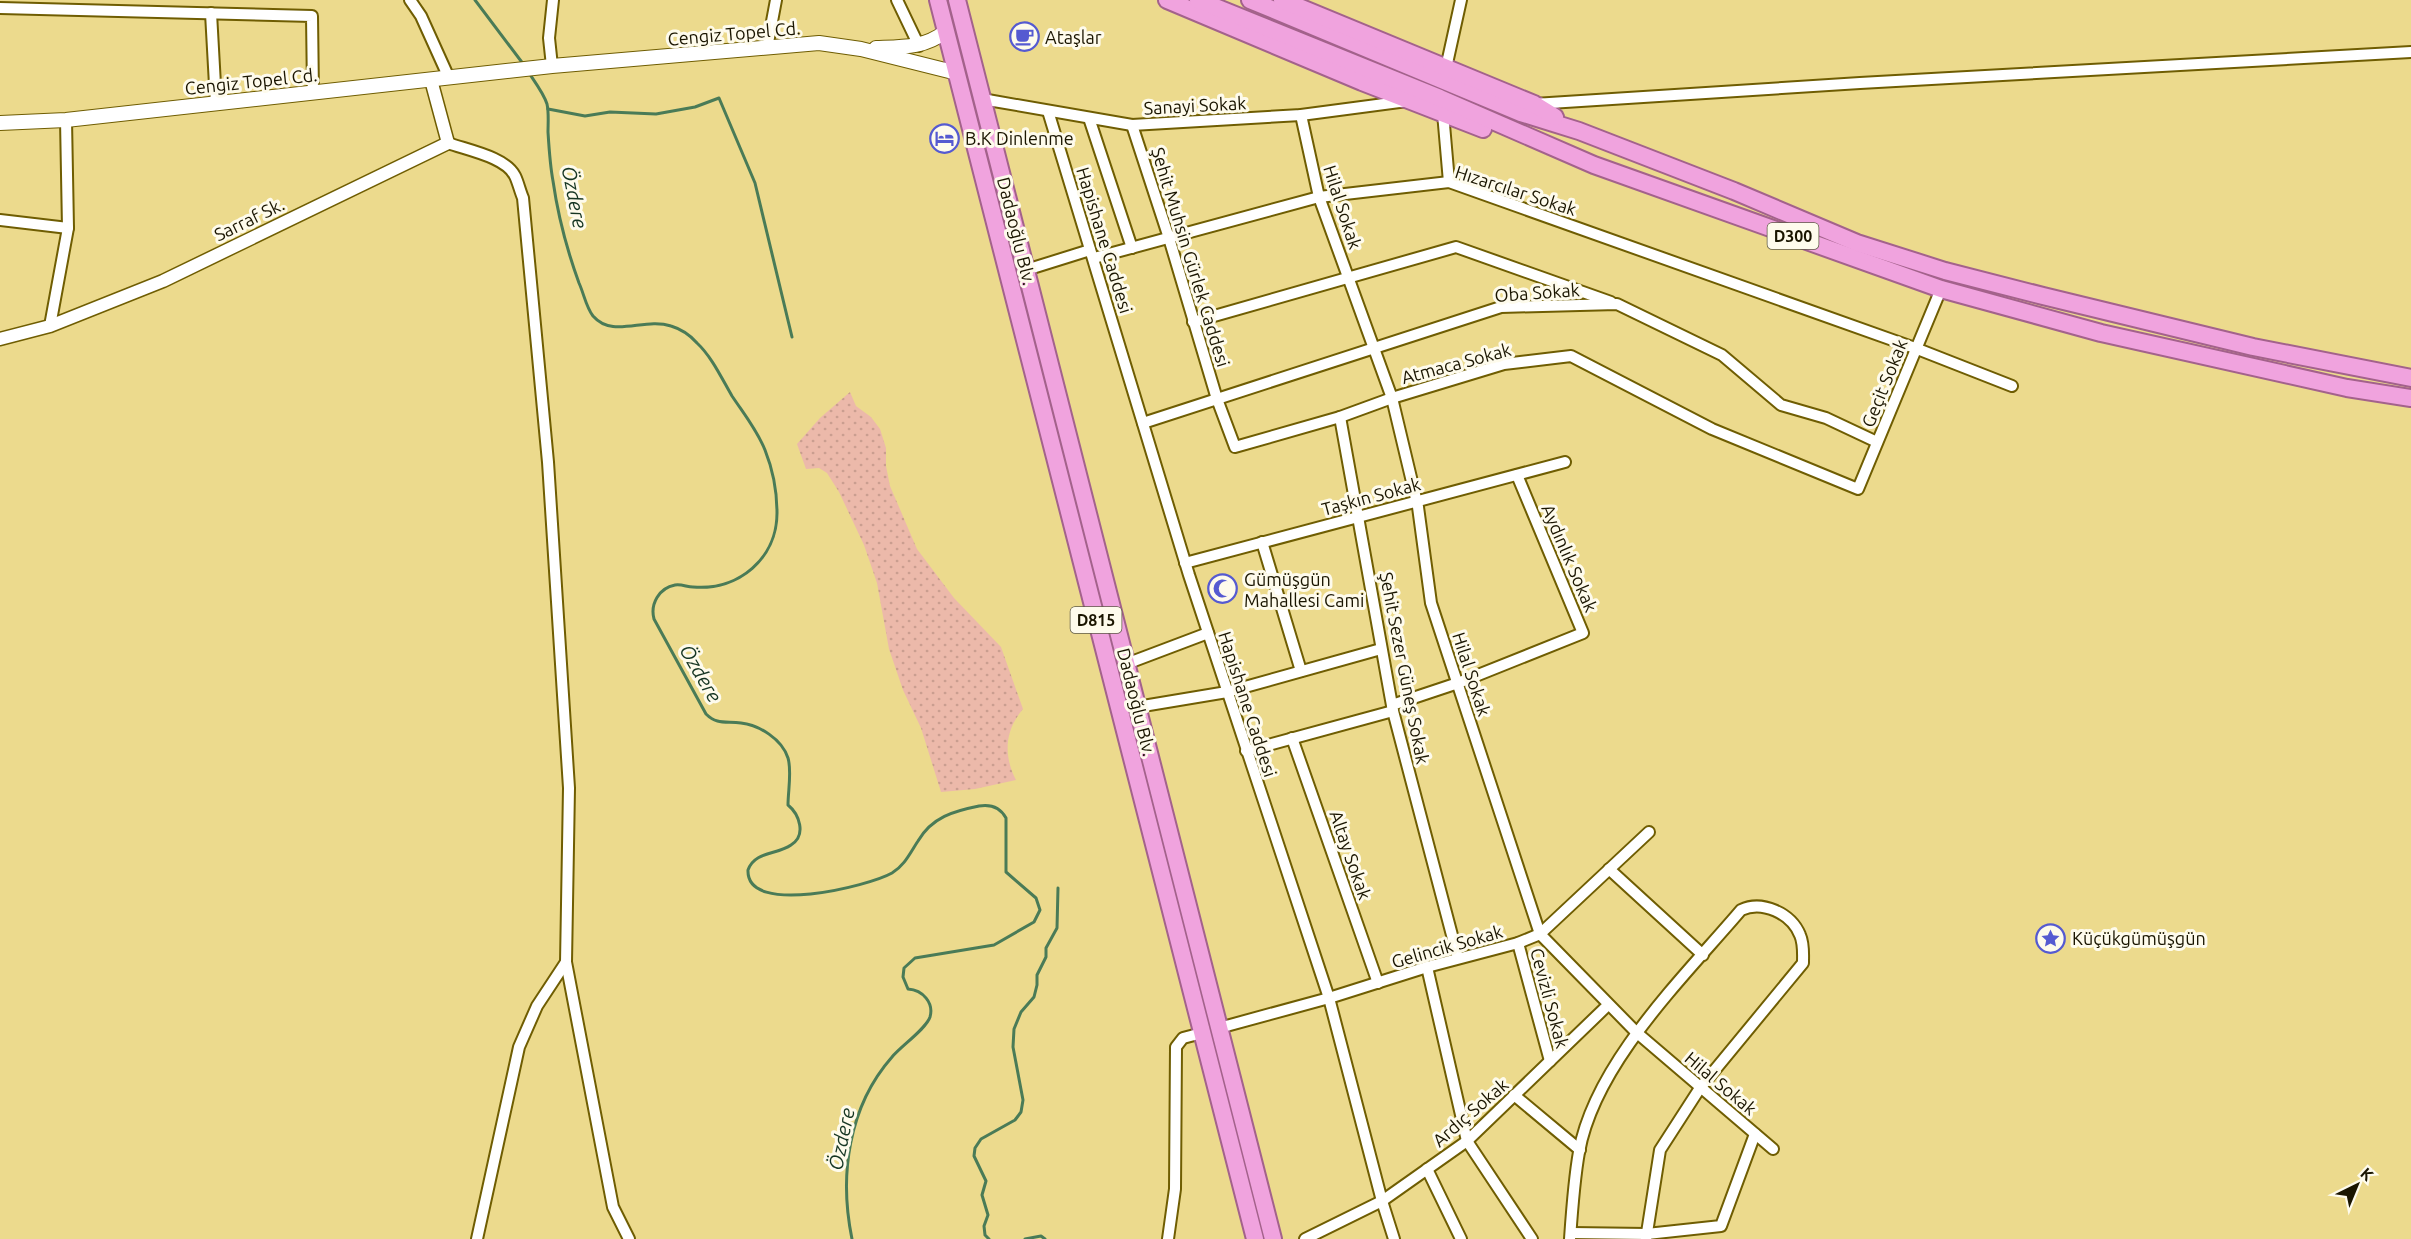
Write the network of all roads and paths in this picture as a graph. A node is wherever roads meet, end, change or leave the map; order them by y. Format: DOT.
graph roads {
  1 [pos="170,0"];
  2 [pos="410,0"];
  3 [pos="553,0"];
  4 [pos="776,0"];
  5 [pos="897,0"];
  6 [pos="938,0"];
  7 [pos="957,0"];
  8 [pos="1167,0"];
  9 [pos="1198,0"];
  10 [pos="1250,0"];
  11 [pos="1282,0"];
  12 [pos="1461,0"];
  13 [pos="0,8"];
  14 [pos="169,12"];
  15 [pos="211,13"];
  16 [pos="945,32"];
  17 [pos="919,46"];
  18 [pos="767,48"];
  19 [pos="861,49"];
  20 [pos="2411,52"];
  21 [pos="545,67"];
  22 [pos="1446,68"];
  23 [pos="957,73"];
  24 [pos="449,78"];
  25 [pos="431,80"];
  26 [pos="313,93"];
  27 [pos="982,99"];
  28 [pos="1412,101"];
  29 [pos="216,103"];
  30 [pos="1534,104"];
  31 [pos="1048,111"];
  32 [pos="1443,113"];
  33 [pos="1300,116"];
  34 [pos="1089,118"];
  35 [pos="66,120"];
  36 [pos="0,123"];
  37 [pos="1132,125"];
  38 [pos="1579,131"];
  39 [pos="448,143"];
  40 [pos="1594,165"];
  41 [pos="1449,182"];
  42 [pos="1319,197"];
  43 [pos="0,220"];
  44 [pos="68,228"];
  45 [pos="1169,238"];
  46 [pos="1132,248"];
  47 [pos="1092,254"];
  48 [pos="1026,270"];
  49 [pos="1348,277"];
  50 [pos="1941,289"];
  51 [pos="1617,304"];
  52 [pos="1193,322"];
  53 [pos="50,326"];
  54 [pos="0,339"];
  55 [pos="1374,348"];
  56 [pos="1915,348"];
  57 [pos="2411,378"];
  58 [pos="2012,386"];
  59 [pos="1392,398"];
  60 [pos="2411,398"];
  61 [pos="1217,399"];
  62 [pos="1340,417"];
  63 [pos="1143,423"];
  64 [pos="1877,442"];
  65 [pos="1565,462"];
  66 [pos="1517,475"];
  67 [pos="1858,489"];
  68 [pos="1417,501"];
  69 [pos="1359,516"];
  70 [pos="1262,542"];
  71 [pos="1185,563"];
  72 [pos="1208,633"];
  73 [pos="1381,649"];
  74 [pos="1126,664"];
  75 [pos="1301,671"];
  76 [pos="1458,683"];
  77 [pos="1227,692"];
  78 [pos="1137,707"];
  79 [pos="1392,708"];
  80 [pos="1292,738"];
  81 [pos="1246,751"];
  82 [pos="1649,832"];
  83 [pos="1609,869"];
  84 [pos="1540,934"];
  85 [pos="1518,943"];
  86 [pos="1703,955"];
  87 [pos="1458,958"];
  88 [pos="566,962"];
  89 [pos="1427,967"];
  90 [pos="1378,983"];
  91 [pos="1329,998"];
  92 [pos="1608,1005"];
  93 [pos="1219,1028"];
  94 [pos="1636,1032"];
  95 [pos="1202,1033"];
  96 [pos="1550,1061"];
  97 [pos="1700,1088"];
  98 [pos="1514,1095"];
  99 [pos="1755,1134"];
  100 [pos="1467,1141"];
  101 [pos="1773,1149"];
  102 [pos="1580,1150"];
  103 [pos="1427,1169"];
  104 [pos="1382,1201"];
  105 [pos="1570,1236"];
  106 [pos="1647,1237"];
  107 [pos="477,1239"];
  108 [pos="628,1239"];
  109 [pos="1168,1239"];
  110 [pos="1255,1239"];
  111 [pos="1273,1239"];
  112 [pos="1305,1239"];
  113 [pos="1394,1239"];
  114 [pos="1461,1239"];
  115 [pos="1532,1239"];
  1 -- 14 [label="street"];
  2 -- 24 [label="street"];
  3 -- 21 [label="street"];
  4 -- 18 [label="street"];
  5 -- 17 [label="street"];
  6 -- 16 [label="highway, Dadaoğlu Blv. / D815"];
  7 -- 27 [label="highway, Dadaoğlu Blv. / D815"];
  8 -- 28 [label="highway"];
  9 -- 40 [label="highway, D300"];
  10 -- 38 [label="highway, D300"];
  11 -- 22 [label="highway"];
  12 -- 22 [label="street"];
  13 -- 14 [label="street"];
  14 -- 15 [label="street"];
  15 -- 26 [label="street"];
  15 -- 29 [label="street"];
  16 -- 17 [label="main road"];
  16 -- 23 [label="highway, Dadaoğlu Blv. / D815"];
  17 -- 19 [label="main road"];
  18 -- 19 [label="main road, Cengiz Topel Cd."];
  18 -- 21 [label="main road, Cengiz Topel Cd."];
  19 -- 23 [label="main road"];
  20 -- 30 [label="street"];
  21 -- 24 [label="main road, Cengiz Topel Cd."];
  22 -- 30 [label="highway"];
  23 -- 95 [label="highway, Dadaoğlu Blv. / D815"];
  24 -- 25 [label="main road, Cengiz Topel Cd."];
  25 -- 26 [label="main road, Cengiz Topel Cd."];
  25 -- 39 [label="street"];
  26 -- 29 [label="main road, Cengiz Topel Cd."];
  27 -- 31 [label="street, Sanayi Sokak"];
  27 -- 48 [label="highway, Dadaoğlu Blv. / D815"];
  28 -- 32 [label="highway"];
  28 -- 33 [label="street, Sanayi Sokak"];
  29 -- 35 [label="main road, Cengiz Topel Cd."];
  30 -- 38 [label="highway"];
  31 -- 34 [label="street, Sanayi Sokak"];
  31 -- 47 [label="street, Hapishane Caddesi"];
  32 -- 40 [label="highway"];
  32 -- 41 [label="street"];
  33 -- 37 [label="street, Sanayi Sokak"];
  33 -- 42 [label="street, Hilal Sokak"];
  34 -- 37 [label="street, Sanayi Sokak"];
  34 -- 46 [label="street"];
  35 -- 36 [label="main road, Cengiz Topel Cd."];
  35 -- 44 [label="street"];
  37 -- 45 [label="street, Şehit Muhsin Gürlek Caddesi"];
  38 -- 57 [label="highway, D300"];
  39 -- 53 [label="street, Sarraf Sk."];
  39 -- 88 [label="street"];
  40 -- 50 [label="highway, D300"];
  41 -- 42 [label="street, Hızarcılar Sokak"];
  41 -- 56 [label="street, Hızarcılar Sokak"];
  42 -- 45 [label="street, Hızarcılar Sokak"];
  42 -- 49 [label="street, Hilal Sokak"];
  43 -- 44 [label="street"];
  44 -- 53 [label="street"];
  45 -- 46 [label="street, Hızarcılar Sokak"];
  45 -- 52 [label="street, Şehit Muhsin Gürlek Caddesi"];
  46 -- 47 [label="street, Hızarcılar Sokak"];
  47 -- 48 [label="street, Hızarcılar Sokak"];
  47 -- 63 [label="street, Hapishane Caddesi"];
  48 -- 74 [label="highway, Dadaoğlu Blv. / D815"];
  49 -- 51 [label="street"];
  49 -- 52 [label="street"];
  49 -- 55 [label="street, Hilal Sokak"];
  50 -- 56 [label="street, Geçit Sokak"];
  50 -- 60 [label="highway, D300"];
  51 -- 55 [label="street, Oba Sokak"];
  51 -- 64 [label="street, Oba Sokak"];
  52 -- 61 [label="street, Şehit Muhsin Gürlek Caddesi"];
  53 -- 54 [label="street, Sarraf Sk."];
  55 -- 59 [label="street, Hilal Sokak"];
  55 -- 61 [label="street, Oba Sokak"];
  56 -- 58 [label="street, Hızarcılar Sokak"];
  56 -- 64 [label="street, Geçit Sokak"];
  59 -- 62 [label="street, Atmaca Sokak"];
  59 -- 67 [label="street, Atmaca Sokak"];
  59 -- 68 [label="street, Hilal Sokak"];
  61 -- 62 [label="street, Atmaca Sokak"];
  61 -- 63 [label="street, Oba Sokak"];
  62 -- 69 [label="street, Şehit Sezer Güneş Sokak"];
  63 -- 71 [label="street, Hapishane Caddesi"];
  64 -- 67 [label="street, Geçit Sokak"];
  65 -- 66 [label="street, Taşkın Sokak"];
  66 -- 68 [label="street, Taşkın Sokak"];
  66 -- 76 [label="street, Aydınlık Sokak"];
  68 -- 69 [label="street, Taşkın Sokak"];
  68 -- 76 [label="street, Hilal Sokak"];
  69 -- 70 [label="street, Taşkın Sokak"];
  69 -- 73 [label="street, Şehit Sezer Güneş Sokak"];
  70 -- 71 [label="street, Taşkın Sokak"];
  70 -- 75 [label="street"];
  71 -- 72 [label="street, Hapishane Caddesi"];
  72 -- 74 [label="street"];
  72 -- 77 [label="street, Hapishane Caddesi"];
  73 -- 75 [label="street"];
  73 -- 79 [label="street, Şehit Sezer Güneş Sokak"];
  74 -- 78 [label="highway, Dadaoğlu Blv. / D815"];
  75 -- 77 [label="street"];
  76 -- 79 [label="street, Aydınlık Sokak"];
  76 -- 84 [label="street, Hilal Sokak"];
  77 -- 78 [label="street"];
  77 -- 81 [label="street, Hapishane Caddesi"];
  78 -- 93 [label="highway, Dadaoğlu Blv. / D815"];
  79 -- 80 [label="street, Aydınlık Sokak"];
  79 -- 87 [label="street, Şehit Sezer Güneş Sokak"];
  80 -- 81 [label="street, Aydınlık Sokak"];
  80 -- 90 [label="street, Altay Sokak"];
  81 -- 91 [label="street, Hapishane Caddesi"];
  82 -- 83 [label="street, Gelincik Sokak"];
  83 -- 84 [label="street, Gelincik Sokak"];
  83 -- 86 [label="street"];
  84 -- 85 [label="street, Gelincik Sokak"];
  84 -- 92 [label="street, Hilal Sokak"];
  85 -- 87 [label="street, Gelincik Sokak"];
  85 -- 96 [label="street, Cevizli Sokak"];
  86 -- 94 [label="street"];
  86 -- 97 [label="street"];
  87 -- 89 [label="street, Gelincik Sokak"];
  88 -- 107 [label="street"];
  88 -- 108 [label="street"];
  89 -- 90 [label="street, Gelincik Sokak"];
  89 -- 100 [label="street"];
  90 -- 91 [label="street, Gelincik Sokak"];
  91 -- 93 [label="street, Gelincik Sokak"];
  91 -- 104 [label="street, Hapishane Caddesi"];
  92 -- 94 [label="street, Hilal Sokak"];
  92 -- 96 [label="street, Ardıç Sokak"];
  93 -- 111 [label="highway, Dadaoğlu Blv. / D815"];
  94 -- 97 [label="street, Hilal Sokak"];
  94 -- 102 [label="street"];
  95 -- 109 [label="street"];
  95 -- 110 [label="highway, Dadaoğlu Blv. / D815"];
  96 -- 98 [label="street, Ardıç Sokak"];
  97 -- 99 [label="street, Hilal Sokak"];
  97 -- 106 [label="street"];
  98 -- 100 [label="street, Ardıç Sokak"];
  98 -- 102 [label="street"];
  99 -- 101 [label="street, Hilal Sokak"];
  99 -- 106 [label="street"];
  100 -- 103 [label="street, Ardıç Sokak"];
  100 -- 115 [label="street"];
  102 -- 105 [label="street"];
  103 -- 104 [label="street, Ardıç Sokak"];
  103 -- 114 [label="street"];
  104 -- 112 [label="street, Ardıç Sokak"];
  104 -- 113 [label="street, Hapishane Caddesi"];
  105 -- 106 [label="street"];
}
